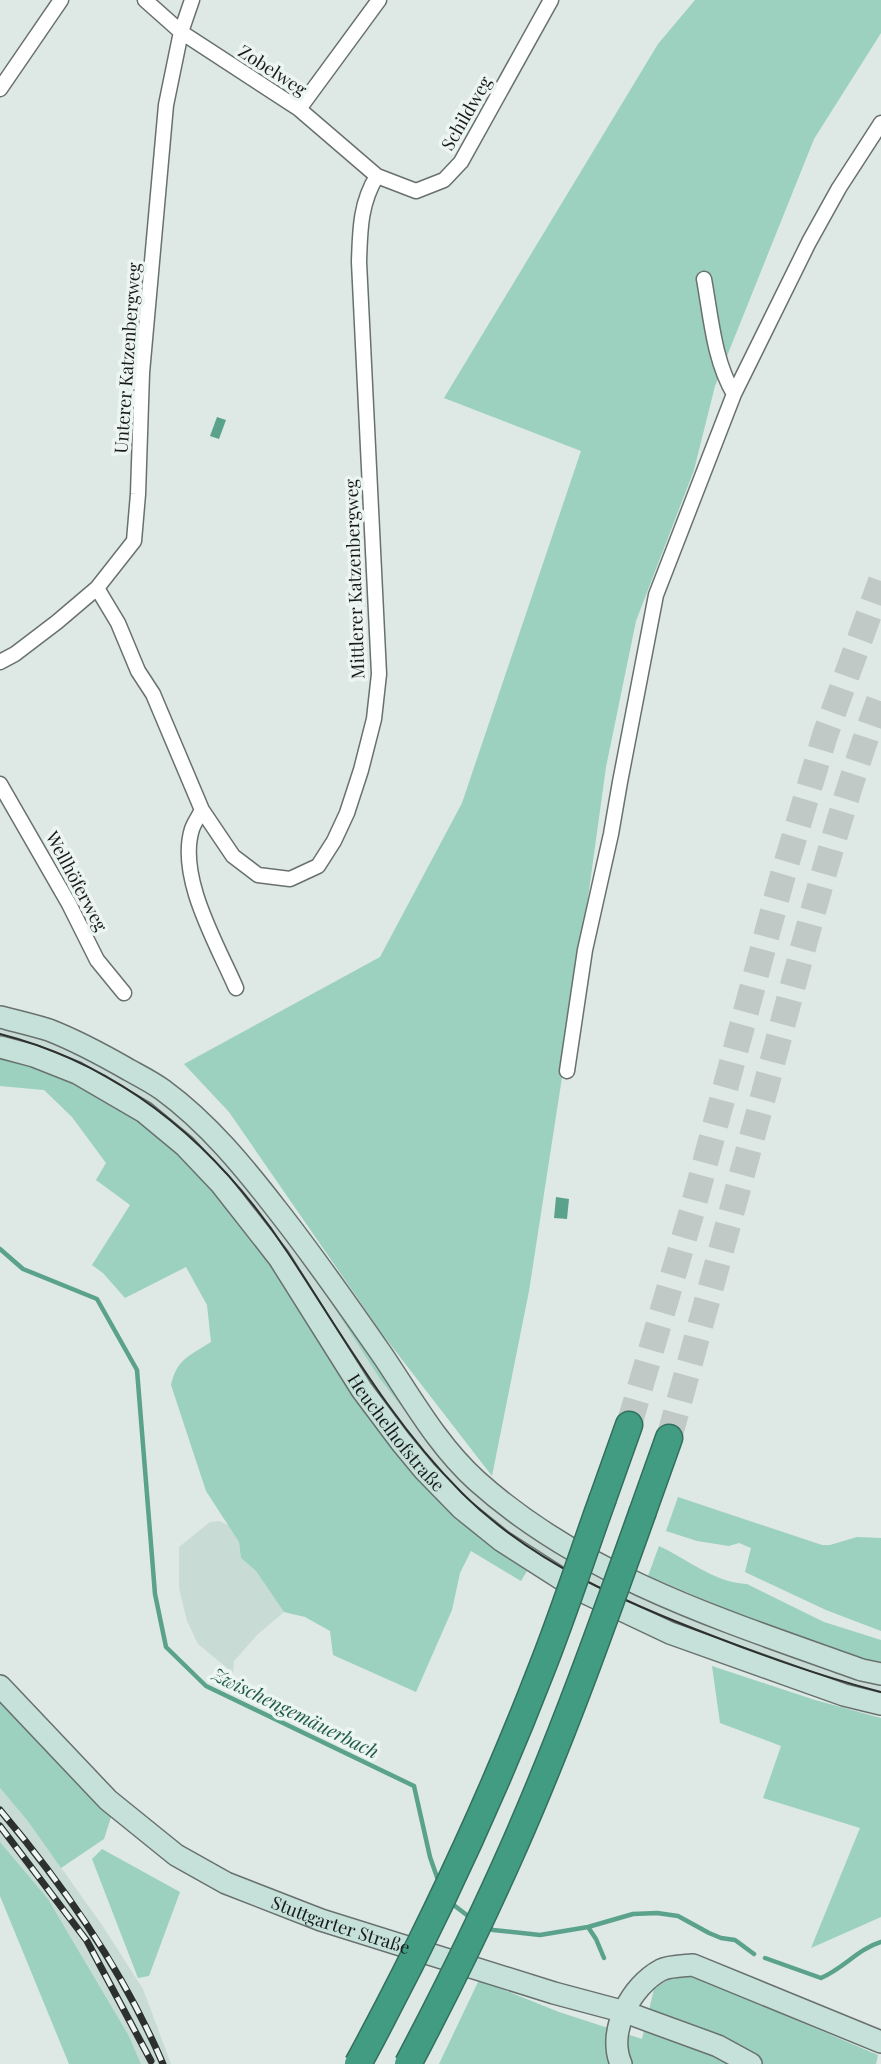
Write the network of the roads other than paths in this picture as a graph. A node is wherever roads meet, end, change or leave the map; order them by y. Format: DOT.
graph roads {
  1 [pos="61,0"];
  2 [pos="145,0"];
  3 [pos="192,0"];
  4 [pos="379,0"];
  5 [pos="551,0"];
  6 [pos="181,32"];
  7 [pos="0,89"];
  8 [pos="299,109"];
  9 [pos="881,123"];
  10 [pos="377,176"];
  11 [pos="704,279"];
  12 [pos="734,394"];
  13 [pos="97,588"];
  14 [pos="0,662"];
  15 [pos="0,784"];
  16 [pos="202,810"];
  17 [pos="236,988"];
  18 [pos="124,993"];
  19 [pos="0,1017"];
  20 [pos="0,1047"];
  21 [pos="567,1071"];
  22 [pos="629,1425"];
  23 [pos="669,1438"];
  24 [pos="881,1674"];
  25 [pos="0,1686"];
  26 [pos="881,1704"];
  27 [pos="625,2012"];
  28 [pos="881,2042"];
  29 [pos="747,2061"];
  30 [pos="358,2064"];
  31 [pos="408,2064"];
  32 [pos="621,2064"];
  1 -- 7 [label="street"];
  2 -- 6 [label="street, Zobelweg"];
  3 -- 6 [label="street, Unterer Katzenbergweg"];
  4 -- 8 [label="street"];
  5 -- 10 [label="street, Schildweg"];
  6 -- 8 [label="street, Zobelweg"];
  6 -- 13 [label="street, Unterer Katzenbergweg"];
  8 -- 10 [label="street, Zobelweg"];
  9 -- 12 [label="street"];
  10 -- 16 [label="street, Mittlerer Katzenbergweg"];
  11 -- 12 [label="street"];
  12 -- 21 [label="street"];
  13 -- 14 [label="street, Unterer Katzenbergweg"];
  13 -- 16 [label="street, Mittlerer Katzenbergweg"];
  15 -- 18 [label="street, Wellhöferweg"];
  16 -- 17 [label="street"];
  19 -- 24 [label="main road, Heuchelhofstraße"];
  20 -- 26 [label="main road, Heuchelhofstraße"];
  22 -- 30 [label="highway, bridge"];
  23 -- 31 [label="highway, bridge"];
  25 -- 27 [label="main road, Stuttgarter Straße"];
  27 -- 28 [label="main road"];
  27 -- 29 [label="main road, Stuttgarter Straße"];
  27 -- 32 [label="main road"];
}
